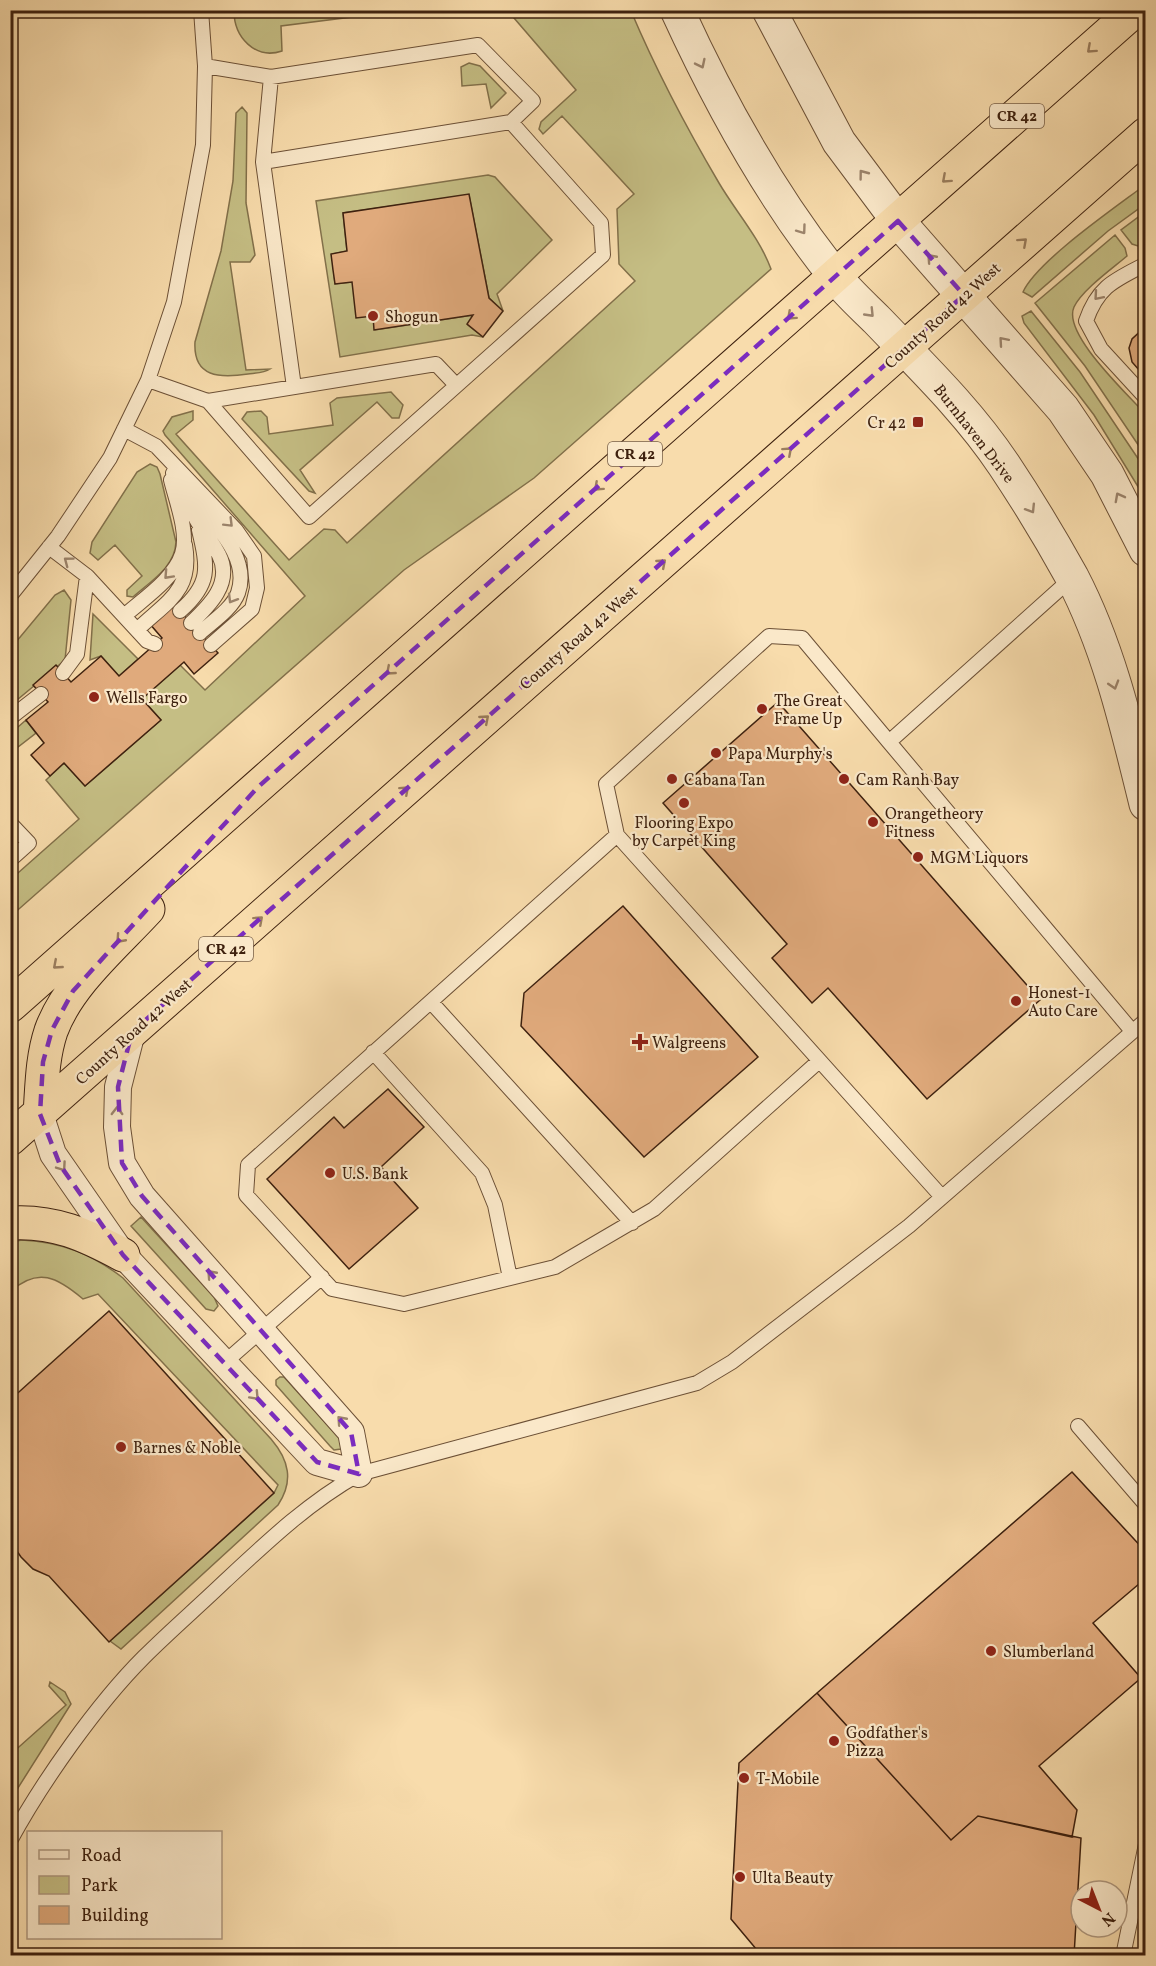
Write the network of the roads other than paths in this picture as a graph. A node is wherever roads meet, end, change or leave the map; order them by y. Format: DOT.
graph roads {
  1 [pos="201,10"];
  2 [pos="677,10"];
  3 [pos="769,10"];
  4 [pos="1135,10"];
  5 [pos="205,66"];
  6 [pos="271,77"];
  7 [pos="511,122"];
  8 [pos="1146,134"];
  9 [pos="1146,151"];
  10 [pos="263,162"];
  11 [pos="1083,188"];
  12 [pos="898,221"];
  13 [pos="1146,264"];
  14 [pos="835,277"];
  15 [pos="964,295"];
  16 [pos="904,348"];
  17 [pos="148,380"];
  18 [pos="456,386"];
  19 [pos="294,387"];
  20 [pos="1146,398"];
  21 [pos="208,401"];
  22 [pos="124,429"];
  23 [pos="167,460"];
  24 [pos="196,519"];
  25 [pos="182,528"];
  26 [pos="49,547"];
  27 [pos="1146,550"];
  28 [pos="87,576"];
  29 [pos="1072,578"];
  30 [pos="10,596"];
  31 [pos="180,611"];
  32 [pos="124,616"];
  33 [pos="137,630"];
  34 [pos="153,639"];
  35 [pos="211,645"];
  36 [pos="63,674"];
  37 [pos="41,694"];
  38 [pos="10,717"];
  39 [pos="889,742"];
  40 [pos="258,787"];
  41 [pos="1146,804"];
  42 [pos="10,823"];
  43 [pos="617,836"];
  44 [pos="10,860"];
  45 [pos="431,1002"];
  46 [pos="10,1006"];
  47 [pos="1146,1020"];
  48 [pos="1132,1031"];
  49 [pos="132,1032"];
  50 [pos="373,1052"];
  51 [pos="819,1061"];
  52 [pos="40,1114"];
  53 [pos="10,1139"];
  54 [pos="942,1197"];
  55 [pos="632,1222"];
  56 [pos="10,1223"];
  57 [pos="123,1255"];
  58 [pos="321,1277"];
  59 [pos="510,1278"];
  60 [pos="261,1330"];
  61 [pos="224,1363"];
  62 [pos="1078,1426"];
  63 [pos="359,1474"];
  64 [pos="1146,1505"];
  65 [pos="10,1841"];
  66 [pos="1146,1844"];
  67 [pos="1123,1956"];
  1 -- 5 [label="lane"];
  2 -- 14 [label="street, Burnhaven Drive, one-way"];
  12 -- 3 [label="street, one-way"];
  4 -- 12 [label="highway, CR 42, one-way"];
  5 -- 6 [label="lane"];
  5 -- 17 [label="lane"];
  6 -- 7 [label="lane"];
  6 -- 10 [label="lane"];
  7 -- 10 [label="lane"];
  7 -- 18 [label="lane"];
  8 -- 11 [label="highway, County Road 42 West / CR 42"];
  9 -- 11 [label="highway"];
  10 -- 19 [label="lane"];
  15 -- 11 [label="highway, County Road 42 West / CR 42, one-way"];
  12 -- 14 [label="highway, CR 42"];
  15 -- 12 [label="street, one-way"];
  13 -- 20 [label="lane, one-way"];
  14 -- 16 [label="street, Burnhaven Drive, one-way"];
  14 -- 40 [label="highway, CR 42, one-way"];
  15 -- 16 [label="highway, County Road 42 West / CR 42"];
  27 -- 15 [label="street, one-way"];
  16 -- 29 [label="street, Burnhaven Drive, one-way"];
  49 -- 16 [label="highway, County Road 42 West / CR 42, one-way"];
  17 -- 21 [label="lane"];
  17 -- 22 [label="lane"];
  18 -- 19 [label="lane"];
  18 -- 21 [label="lane"];
  19 -- 21 [label="lane"];
  22 -- 23 [label="lane"];
  22 -- 26 [label="lane"];
  23 -- 24 [label="lane"];
  23 -- 24 [label="lane, one-way"];
  23 -- 25 [label="lane"];
  23 -- 35 [label="lane, one-way"];
  24 -- 31 [label="lane"];
  25 -- 32 [label="lane, one-way"];
  25 -- 33 [label="lane"];
  28 -- 26 [label="lane, one-way"];
  26 -- 30 [label="lane"];
  28 -- 32 [label="lane"];
  28 -- 36 [label="lane"];
  29 -- 39 [label="lane"];
  29 -- 41 [label="street, Burnhaven Drive, one-way"];
  32 -- 33 [label="lane"];
  33 -- 34 [label="lane"];
  37 -- 38 [label="lane"];
  39 -- 43 [label="lane"];
  39 -- 48 [label="lane"];
  40 -- 46 [label="highway, CR 42, one-way"];
  40 -- 52 [label="highway, one-way"];
  42 -- 44 [label="lane"];
  43 -- 45 [label="lane"];
  43 -- 51 [label="lane"];
  45 -- 50 [label="lane"];
  45 -- 55 [label="lane"];
  47 -- 48 [label="lane"];
  48 -- 54 [label="lane"];
  49 -- 52 [label="highway, County Road 42 West / CR 42"];
  60 -- 49 [label="street, one-way"];
  50 -- 58 [label="lane"];
  50 -- 59 [label="lane"];
  51 -- 54 [label="lane"];
  51 -- 55 [label="lane"];
  52 -- 53 [label="highway, County Road 42 West / CR 42"];
  52 -- 57 [label="street, one-way"];
  54 -- 63 [label="lane"];
  55 -- 59 [label="lane"];
  56 -- 57 [label="highway"];
  57 -- 61 [label="street"];
  58 -- 59 [label="lane"];
  58 -- 60 [label="lane"];
  60 -- 61 [label="lane"];
  63 -- 60 [label="street, one-way"];
  61 -- 63 [label="street, one-way"];
  62 -- 64 [label="lane"];
  63 -- 65 [label="lane"];
  66 -- 67 [label="lane"];
}
